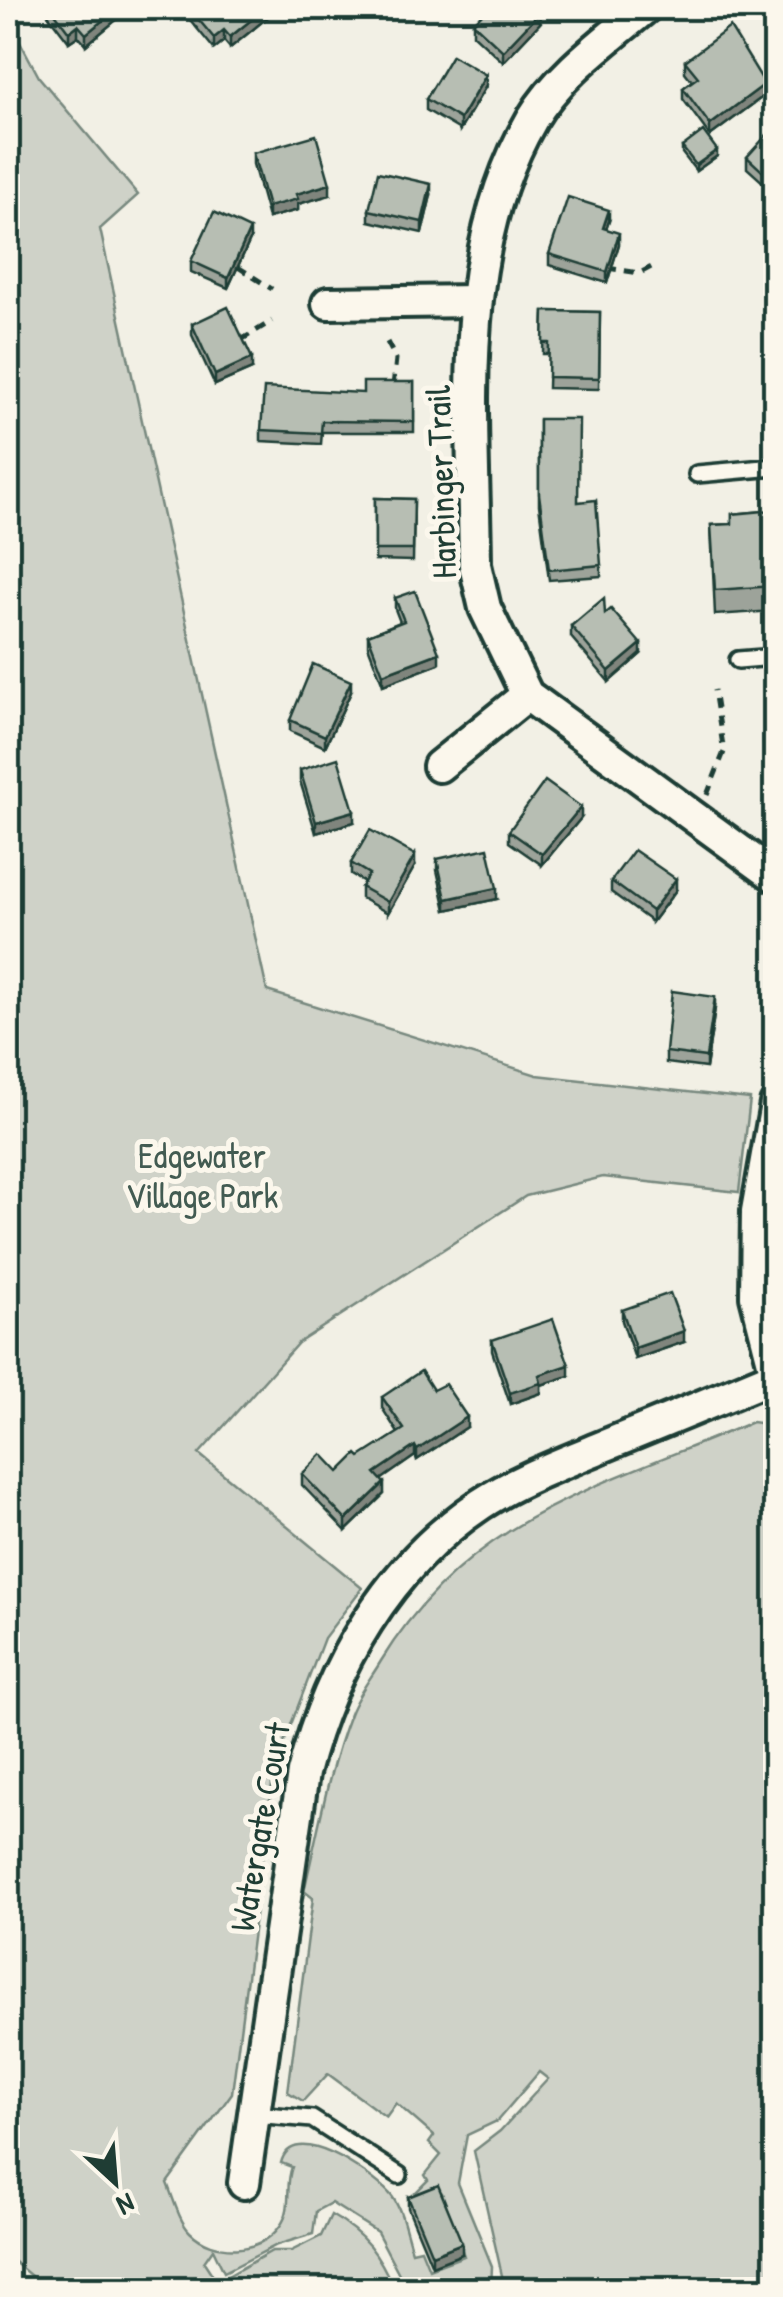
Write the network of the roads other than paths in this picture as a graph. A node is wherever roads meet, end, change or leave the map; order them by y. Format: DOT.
graph roads {
  1 [pos="646,8"];
  2 [pos="474,302"];
  3 [pos="328,303"];
  4 [pos="776,467"];
  5 [pos="697,474"];
  6 [pos="776,658"];
  7 [pos="738,660"];
  8 [pos="527,695"];
  9 [pos="439,766"];
  10 [pos="776,877"];
  11 [pos="776,1104"];
  12 [pos="776,1374"];
  13 [pos="254,2114"];
  14 [pos="399,2175"];
  15 [pos="244,2183"];
  1 -- 2 [label="street, Harbinger Trail"];
  2 -- 3 [label="street"];
  2 -- 8 [label="street, Harbinger Trail"];
  4 -- 5 [label="lane"];
  6 -- 7 [label="lane"];
  8 -- 9 [label="street"];
  8 -- 10 [label="street, Harbinger Trail"];
  11 -- 12 [label="street"];
  12 -- 13 [label="street, Watergate Court"];
  13 -- 14 [label="lane"];
  13 -- 15 [label="street, Watergate Court"];
}
